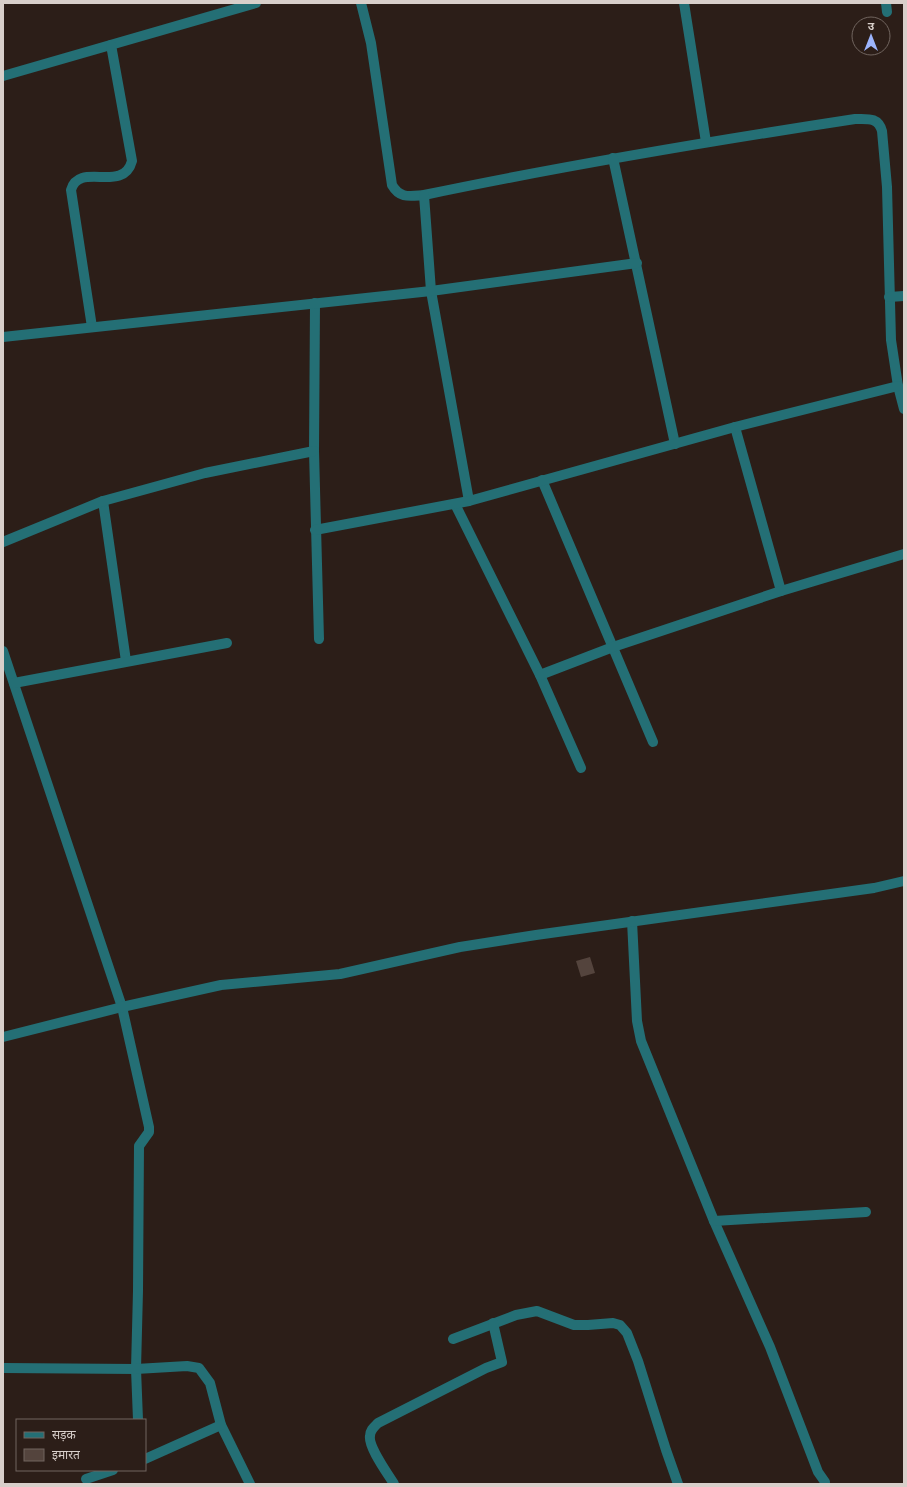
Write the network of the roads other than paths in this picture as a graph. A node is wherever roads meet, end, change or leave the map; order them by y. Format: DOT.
graph roads {
  1 [pos="256,3"];
  2 [pos="361,3"];
  3 [pos="684,3"];
  4 [pos="111,45"];
  5 [pos="3,76"];
  6 [pos="706,142"];
  7 [pos="613,158"];
  8 [pos="424,195"];
  9 [pos="637,263"];
  10 [pos="431,291"];
  11 [pos="904,296"];
  12 [pos="889,297"];
  13 [pos="314,303"];
  14 [pos="92,327"];
  15 [pos="3,337"];
  16 [pos="898,386"];
  17 [pos="904,409"];
  18 [pos="735,427"];
  19 [pos="675,444"];
  20 [pos="314,451"];
  21 [pos="542,480"];
  22 [pos="103,501"];
  23 [pos="469,501"];
  24 [pos="455,504"];
  25 [pos="315,530"];
  26 [pos="3,542"];
  27 [pos="904,554"];
  28 [pos="781,591"];
  29 [pos="319,639"];
  30 [pos="227,643"];
  31 [pos="613,647"];
  32 [pos="3,651"];
  33 [pos="126,661"];
  34 [pos="540,675"];
  35 [pos="14,683"];
  36 [pos="653,742"];
  37 [pos="581,768"];
  38 [pos="904,881"];
  39 [pos="632,921"];
  40 [pos="122,1007"];
  41 [pos="3,1037"];
  42 [pos="866,1212"];
  43 [pos="714,1221"];
  44 [pos="493,1323"];
  45 [pos="453,1339"];
  46 [pos="3,1368"];
  47 [pos="136,1369"];
  48 [pos="138,1419"];
  49 [pos="221,1425"];
  50 [pos="146,1458"];
  51 [pos="110,1471"];
  52 [pos="86,1479"];
  53 [pos="826,1482"];
  54 [pos="250,1484"];
  55 [pos="394,1484"];
  56 [pos="678,1484"];
  1 -- 4 [label="street"];
  2 -- 8 [label="street"];
  3 -- 6 [label="street"];
  4 -- 5 [label="street"];
  4 -- 14 [label="street"];
  6 -- 7 [label="street"];
  6 -- 12 [label="street"];
  7 -- 8 [label="street"];
  7 -- 9 [label="street"];
  8 -- 10 [label="street"];
  9 -- 10 [label="street"];
  9 -- 19 [label="street"];
  10 -- 13 [label="street"];
  10 -- 23 [label="street"];
  11 -- 12 [label="street"];
  12 -- 16 [label="street"];
  13 -- 14 [label="street"];
  13 -- 20 [label="street"];
  14 -- 15 [label="street"];
  16 -- 17 [label="street"];
  16 -- 18 [label="street"];
  18 -- 19 [label="street"];
  18 -- 28 [label="street"];
  19 -- 21 [label="street"];
  20 -- 22 [label="street"];
  20 -- 25 [label="street"];
  21 -- 23 [label="street"];
  21 -- 31 [label="street"];
  22 -- 26 [label="street"];
  22 -- 33 [label="street"];
  23 -- 24 [label="street"];
  24 -- 25 [label="street"];
  24 -- 34 [label="street"];
  25 -- 29 [label="street"];
  27 -- 28 [label="street"];
  28 -- 31 [label="street"];
  30 -- 33 [label="street"];
  31 -- 34 [label="street"];
  31 -- 36 [label="street"];
  32 -- 35 [label="street"];
  33 -- 35 [label="street"];
  34 -- 37 [label="street"];
  35 -- 40 [label="street"];
  38 -- 39 [label="street"];
  39 -- 40 [label="street"];
  39 -- 43 [label="street"];
  40 -- 41 [label="street"];
  40 -- 47 [label="street"];
  42 -- 43 [label="street"];
  43 -- 53 [label="street"];
  44 -- 45 [label="street"];
  44 -- 55 [label="street"];
  44 -- 56 [label="street"];
  46 -- 47 [label="street"];
  47 -- 48 [label="street"];
  47 -- 49 [label="street"];
  49 -- 50 [label="street"];
  49 -- 54 [label="street"];
  51 -- 52 [label="street"];
}
